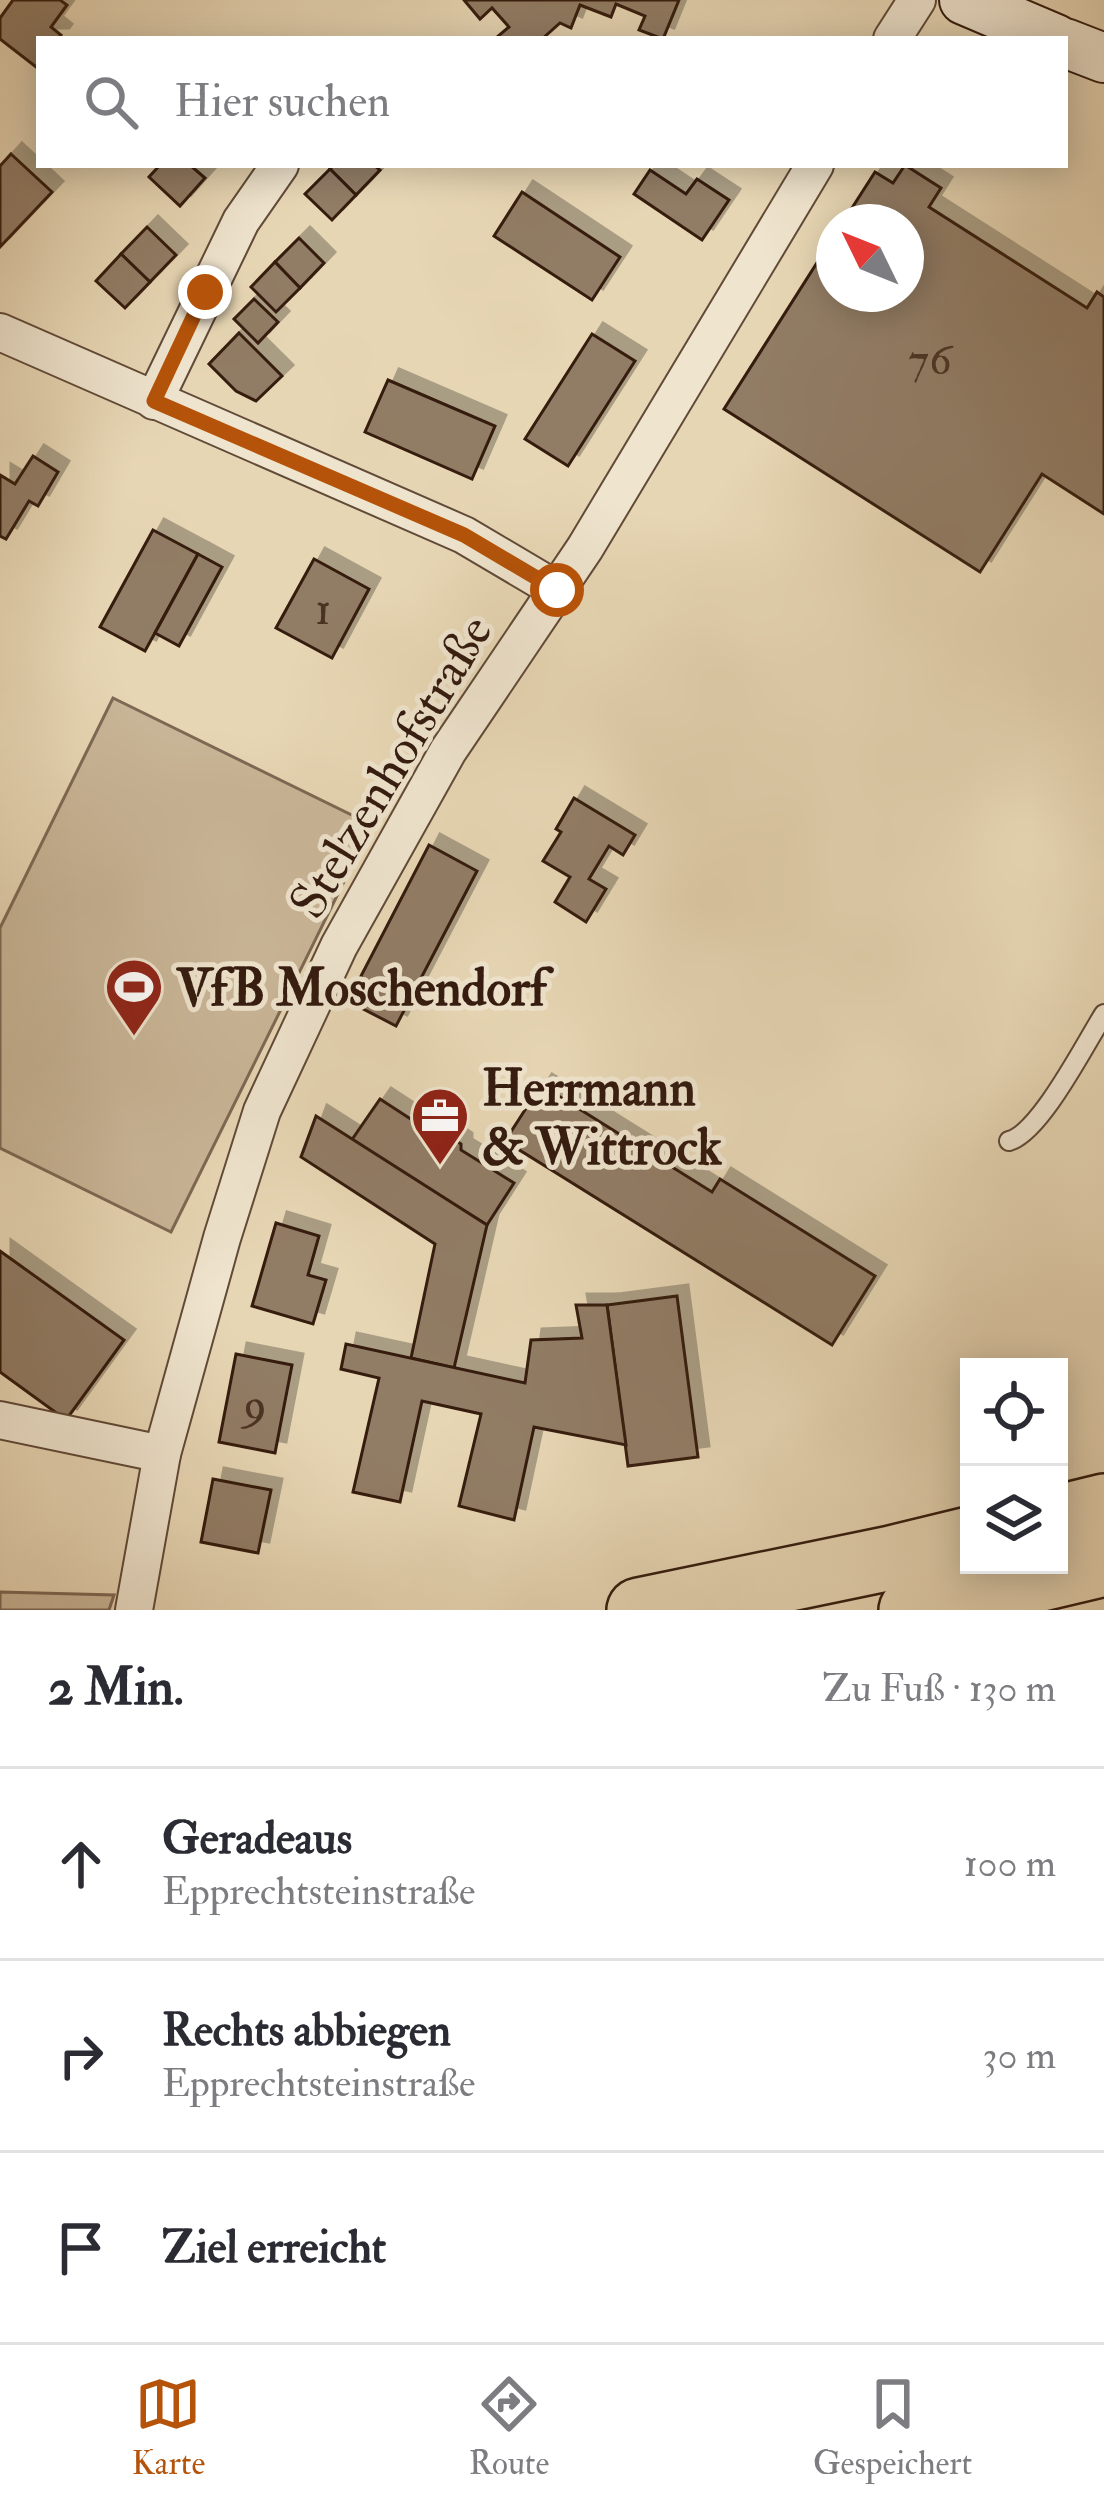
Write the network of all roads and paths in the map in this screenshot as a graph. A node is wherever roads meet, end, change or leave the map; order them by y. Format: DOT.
graph roads {
  1 [pos="917,0"];
  2 [pos="964,0"];
  3 [pos="894,36"];
  4 [pos="1049,36"];
  5 [pos="1068,44"];
  6 [pos="1104,58"];
  7 [pos="278,168"];
  8 [pos="813,168"];
  9 [pos="0,332"];
  10 [pos="154,401"];
  11 [pos="557,590"];
  12 [pos="1104,1015"];
  13 [pos="1009,1141"];
  14 [pos="0,1420"];
  15 [pos="162,1454"];
  16 [pos="1104,1506"];
  17 [pos="1068,1515"];
  18 [pos="960,1541"];
  19 [pos="1104,1564"];
  20 [pos="134,1610"];
  21 [pos="639,1610"];
  22 [pos="911,1610"];
  1 -- 3 [label="street"];
  2 -- 4 [label="street"];
  5 -- 6 [label="street"];
  7 -- 10 [label="street"];
  8 -- 11 [label="street, Stelzenhofstraße"];
  9 -- 10 [label="street"];
  10 -- 11 [label="street"];
  11 -- 15 [label="street, Stelzenhofstraße"];
  12 -- 13 [label="lane"];
  14 -- 15 [label="street"];
  15 -- 20 [label="street, Stelzenhofstraße"];
  16 -- 17 [label="highway"];
  18 -- 21 [label="highway"];
  19 -- 22 [label="highway"];
}
